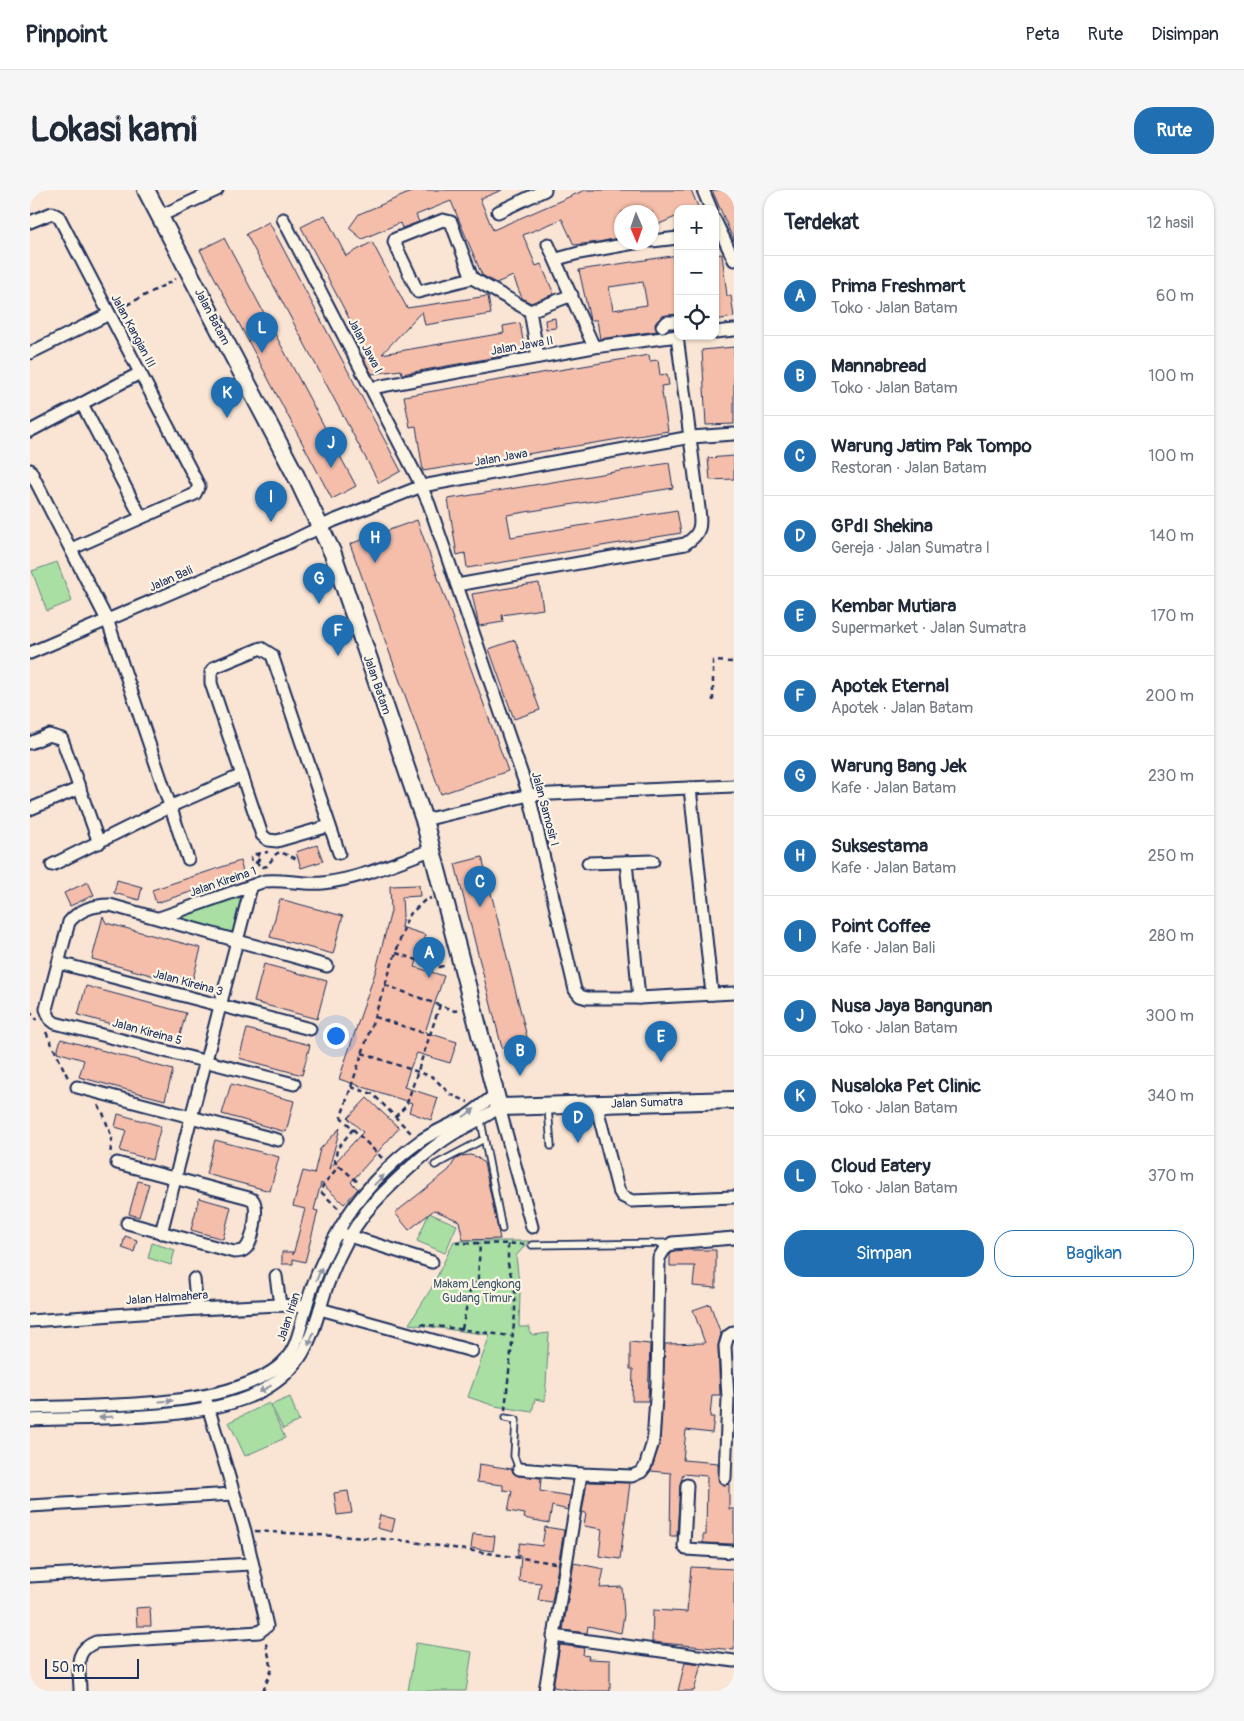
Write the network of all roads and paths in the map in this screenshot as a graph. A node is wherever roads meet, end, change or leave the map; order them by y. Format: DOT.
graph roads {
  1 [pos="147,190"];
  2 [pos="217,190"];
  3 [pos="545,190"];
  4 [pos="703,190"];
  5 [pos="709,205"];
  6 [pos="498,212"];
  7 [pos="160,216"];
  8 [pos="283,220"];
  9 [pos="30,222"];
  10 [pos="719,234"];
  11 [pos="674,238"];
  12 [pos="659,240"];
  13 [pos="548,244"];
  14 [pos="614,247"];
  15 [pos="557,259"];
  16 [pos="734,260"];
  17 [pos="189,273"];
  18 [pos="472,278"];
  19 [pos="572,295"];
  20 [pos="530,310"];
  21 [pos="108,314"];
  22 [pos="674,322"];
  23 [pos="662,326"];
  24 [pos="734,330"];
  25 [pos="719,332"];
  26 [pos="674,336"];
  27 [pos="678,340"];
  28 [pos="594,347"];
  29 [pos="30,353"];
  30 [pos="538,357"];
  31 [pos="140,373"];
  32 [pos="371,388"];
  33 [pos="82,404"];
  34 [pos="30,431"];
  35 [pos="734,434"];
  36 [pos="691,437"];
  37 [pos="30,470"];
  38 [pos="422,486"];
  39 [pos="141,517"];
  40 [pos="322,528"];
  41 [pos="71,549"];
  42 [pos="457,585"];
  43 [pos="108,622"];
  44 [pos="30,653"];
  45 [pos="734,662"];
  46 [pos="713,701"];
  47 [pos="30,743"];
  48 [pos="242,775"];
  49 [pos="734,786"];
  50 [pos="80,788"];
  51 [pos="690,788"];
  52 [pos="528,795"];
  53 [pos="169,807"];
  54 [pos="30,809"];
  55 [pos="424,820"];
  56 [pos="330,826"];
  57 [pos="99,843"];
  58 [pos="431,850"];
  59 [pos="339,853"];
  60 [pos="188,859"];
  61 [pos="297,860"];
  62 [pos="255,862"];
  63 [pos="626,862"];
  64 [pos="653,862"];
  65 [pos="588,863"];
  66 [pos="52,865"];
  67 [pos="251,887"];
  68 [pos="442,894"];
  69 [pos="159,918"];
  70 [pos="237,940"];
  71 [pos="396,953"];
  72 [pos="460,962"];
  73 [pos="59,963"];
  74 [pos="327,966"];
  75 [pos="385,985"];
  76 [pos="734,993"];
  77 [pos="712,994"];
  78 [pos="639,998"];
  79 [pos="220,1005"];
  80 [pos="440,1005"];
  81 [pos="471,1007"];
  82 [pos="30,1011"];
  83 [pos="375,1017"];
  84 [pos="310,1029"];
  85 [pos="430,1035"];
  86 [pos="362,1054"];
  87 [pos="206,1062"];
  88 [pos="418,1072"];
  89 [pos="294,1084"];
  90 [pos="351,1086"];
  91 [pos="77,1087"];
  92 [pos="89,1090"];
  93 [pos="734,1100"];
  94 [pos="497,1102"];
  95 [pos="596,1104"];
  96 [pos="478,1106"];
  97 [pos="548,1106"];
  98 [pos="395,1117"];
  99 [pos="191,1118"];
  100 [pos="480,1121"];
  101 [pos="353,1129"];
  102 [pos="484,1139"];
  103 [pos="278,1140"];
  104 [pos="420,1141"];
  105 [pos="551,1146"];
  106 [pos="117,1163"];
  107 [pos="435,1165"];
  108 [pos="339,1166"];
  109 [pos="391,1166"];
  110 [pos="175,1177"];
  111 [pos="368,1191"];
  112 [pos="734,1197"];
  113 [pos="356,1204"];
  114 [pos="366,1212"];
  115 [pos="347,1216"];
  116 [pos="127,1224"];
  117 [pos="532,1227"];
  118 [pos="502,1229"];
  119 [pos="338,1231"];
  120 [pos="161,1233"];
  121 [pos="349,1237"];
  122 [pos="734,1238"];
  123 [pos="456,1243"];
  124 [pos="480,1243"];
  125 [pos="508,1243"];
  126 [pos="672,1243"];
  127 [pos="532,1245"];
  128 [pos="432,1262"];
  129 [pos="276,1276"];
  130 [pos="194,1279"];
  131 [pos="280,1305"];
  132 [pos="306,1307"];
  133 [pos="197,1309"];
  134 [pos="320,1309"];
  135 [pos="30,1320"];
  136 [pos="412,1322"];
  137 [pos="462,1330"];
  138 [pos="734,1332"];
  139 [pos="511,1336"];
  140 [pos="472,1351"];
  141 [pos="297,1355"];
  142 [pos="205,1395"];
  143 [pos="731,1398"];
  144 [pos="30,1408"];
  145 [pos="209,1408"];
  146 [pos="504,1418"];
  147 [pos="30,1420"];
  148 [pos="519,1469"];
  149 [pos="581,1474"];
  150 [pos="725,1478"];
  151 [pos="687,1485"];
  152 [pos="233,1494"];
  153 [pos="30,1506"];
  154 [pos="245,1530"];
  155 [pos="734,1552"];
  156 [pos="251,1564"];
  157 [pos="567,1565"];
  158 [pos="30,1576"];
  159 [pos="264,1630"];
  160 [pos="553,1636"];
  161 [pos="734,1661"];
  162 [pos="80,1691"];
  163 [pos="263,1691"];
  164 [pos="545,1691"];
  1 -- 7 [label="street, Jalan Batam"];
  2 -- 7 [label="street"];
  3 -- 6 [label="street"];
  4 -- 5 [label="street"];
  7 -- 17 [label="street, Jalan Batam"];
  8 -- 32 [label="street, Jalan Jawa I"];
  9 -- 21 [label="street, Jalan Kangian III"];
  10 -- 16 [label="street"];
  11 -- 12 [label="street"];
  13 -- 15 [label="street"];
  14 -- 15 [label="street"];
  15 -- 19 [label="street"];
  17 -- 21 [label="path"];
  17 -- 40 [label="street, Jalan Batam"];
  18 -- 18 [label="street"];
  18 -- 20 [label="street"];
  19 -- 20 [label="street"];
  19 -- 28 [label="street"];
  20 -- 30 [label="street"];
  21 -- 29 [label="street"];
  21 -- 31 [label="street, Jalan Kangian III"];
  22 -- 23 [label="street"];
  24 -- 25 [label="street"];
  26 -- 28 [label="street, Jalan Jawa II"];
  27 -- 36 [label="street"];
  28 -- 30 [label="street, Jalan Jawa II"];
  30 -- 32 [label="street, Jalan Jawa II"];
  31 -- 33 [label="street"];
  31 -- 39 [label="street, Jalan Kangian III"];
  32 -- 38 [label="street, Jalan Jawa I"];
  33 -- 34 [label="street"];
  33 -- 39 [label="street"];
  35 -- 36 [label="street, Jalan Jawa"];
  36 -- 38 [label="street, Jalan Jawa"];
  36 -- 42 [label="street"];
  37 -- 41 [label="street"];
  38 -- 40 [label="street, Jalan Jawa"];
  38 -- 42 [label="street, Jalan Samosir I"];
  39 -- 41 [label="street"];
  40 -- 43 [label="street, Jalan Bali"];
  40 -- 55 [label="street, Jalan Batam"];
  41 -- 43 [label="street"];
  42 -- 52 [label="street, Jalan Samosir I"];
  43 -- 44 [label="street, Jalan Bali"];
  43 -- 53 [label="street"];
  45 -- 46 [label="path"];
  47 -- 50 [label="street"];
  48 -- 53 [label="street"];
  48 -- 56 [label="street"];
  48 -- 56 [label="street"];
  49 -- 51 [label="street"];
  50 -- 54 [label="street"];
  50 -- 57 [label="street"];
  51 -- 52 [label="street"];
  51 -- 77 [label="street"];
  52 -- 55 [label="street"];
  52 -- 78 [label="street, Jalan Samosir I"];
  53 -- 57 [label="street"];
  53 -- 60 [label="street"];
  55 -- 58 [label="street, Jalan Batam"];
  56 -- 59 [label="street"];
  57 -- 66 [label="street"];
  58 -- 67 [label="street, Jalan Kireina 1"];
  58 -- 68 [label="street, Jalan Batam"];
  61 -- 62 [label="path"];
  63 -- 64 [label="street"];
  63 -- 65 [label="street"];
  63 -- 78 [label="street"];
  67 -- 69 [label="street, Jalan Kireina 1"];
  67 -- 70 [label="street"];
  68 -- 71 [label="path"];
  68 -- 72 [label="street, Jalan Batam"];
  69 -- 70 [label="street"];
  69 -- 73 [label="street"];
  70 -- 74 [label="street"];
  70 -- 79 [label="street"];
  71 -- 72 [label="path"];
  71 -- 75 [label="path"];
  72 -- 81 [label="street, Jalan Batam"];
  73 -- 79 [label="street, Jalan Kireina 3"];
  73 -- 87 [label="street, Jalan Kireina 5"];
  75 -- 80 [label="path"];
  75 -- 83 [label="path"];
  76 -- 77 [label="street, Jalan Samosir I"];
  77 -- 78 [label="street, Jalan Samosir I"];
  79 -- 84 [label="street, Jalan Kireina 3"];
  79 -- 87 [label="street"];
  80 -- 81 [label="path"];
  80 -- 85 [label="path"];
  81 -- 94 [label="street, Jalan Batam"];
  82 -- 91 [label="path"];
  83 -- 85 [label="path"];
  83 -- 86 [label="path"];
  85 -- 88 [label="path"];
  86 -- 88 [label="path"];
  86 -- 90 [label="path"];
  87 -- 89 [label="street, Jalan Kireina 5"];
  87 -- 99 [label="street"];
  88 -- 96 [label="path"];
  88 -- 98 [label="path"];
  90 -- 98 [label="path"];
  90 -- 101 [label="path"];
  91 -- 92 [label="street"];
  92 -- 99 [label="street"];
  92 -- 106 [label="path"];
  93 -- 95 [label="street, Jalan Sumatra"];
  94 -- 96 [label="street, Jalan Irian"];
  94 -- 97 [label="street, Jalan Sumatra"];
  94 -- 100 [label="street, Jalan Irian"];
  94 -- 117 [label="street"];
  95 -- 97 [label="street, Jalan Sumatra"];
  95 -- 112 [label="street"];
  104 -- 96 [label="street, Jalan Irian, one-way"];
  97 -- 105 [label="lane"];
  98 -- 104 [label="path"];
  99 -- 103 [label="street"];
  99 -- 110 [label="street"];
  100 -- 102 [label="lane"];
  100 -- 114 [label="street, Jalan Irian"];
  101 -- 108 [label="path"];
  101 -- 109 [label="path"];
  102 -- 107 [label="lane"];
  102 -- 118 [label="lane"];
  104 -- 109 [label="street, Jalan Irian"];
  106 -- 110 [label="street"];
  108 -- 111 [label="path"];
  108 -- 115 [label="path"];
  111 -- 109 [label="street, Jalan Irian, one-way"];
  110 -- 120 [label="street"];
  110 -- 120 [label="street"];
  111 -- 113 [label="street, Jalan Irian"];
  113 -- 114 [label="street"];
  113 -- 115 [label="street, Jalan Irian"];
  114 -- 121 [label="street, Jalan Irian"];
  115 -- 119 [label="street, Jalan Irian"];
  116 -- 120 [label="street"];
  119 -- 121 [label="street"];
  132 -- 119 [label="street, Jalan Irian, one-way"];
  121 -- 128 [label="street"];
  121 -- 134 [label="street, Jalan Irian"];
  122 -- 126 [label="street"];
  123 -- 124 [label="path"];
  124 -- 125 [label="path"];
  124 -- 137 [label="path"];
  125 -- 127 [label="path"];
  125 -- 139 [label="path"];
  126 -- 127 [label="lane"];
  126 -- 149 [label="street"];
  129 -- 131 [label="street"];
  130 -- 133 [label="street"];
  131 -- 132 [label="street, Jalan Halmahera"];
  131 -- 133 [label="street, Jalan Halmahera"];
  132 -- 141 [label="street, Jalan Irian"];
  133 -- 135 [label="street, Jalan Halmahera"];
  134 -- 140 [label="street"];
  134 -- 141 [label="street, Jalan Irian, one-way"];
  136 -- 137 [label="path"];
  137 -- 139 [label="path"];
  138 -- 143 [label="street"];
  139 -- 146 [label="path"];
  141 -- 142 [label="street, Jalan Irian"];
  141 -- 145 [label="street, Jalan Irian, one-way"];
  144 -- 142 [label="street, Jalan Irian, one-way"];
  142 -- 145 [label="street"];
  143 -- 150 [label="street"];
  145 -- 147 [label="street, Jalan Irian, one-way"];
  145 -- 152 [label="street"];
  146 -- 148 [label="lane"];
  148 -- 149 [label="street"];
  149 -- 157 [label="street"];
  151 -- 155 [label="street"];
  152 -- 153 [label="street"];
  152 -- 154 [label="street"];
  154 -- 156 [label="street"];
  154 -- 157 [label="path"];
  156 -- 158 [label="street"];
  156 -- 159 [label="street"];
  157 -- 160 [label="street"];
  159 -- 162 [label="street"];
  159 -- 163 [label="path"];
  160 -- 161 [label="street"];
  160 -- 164 [label="street"];
}
